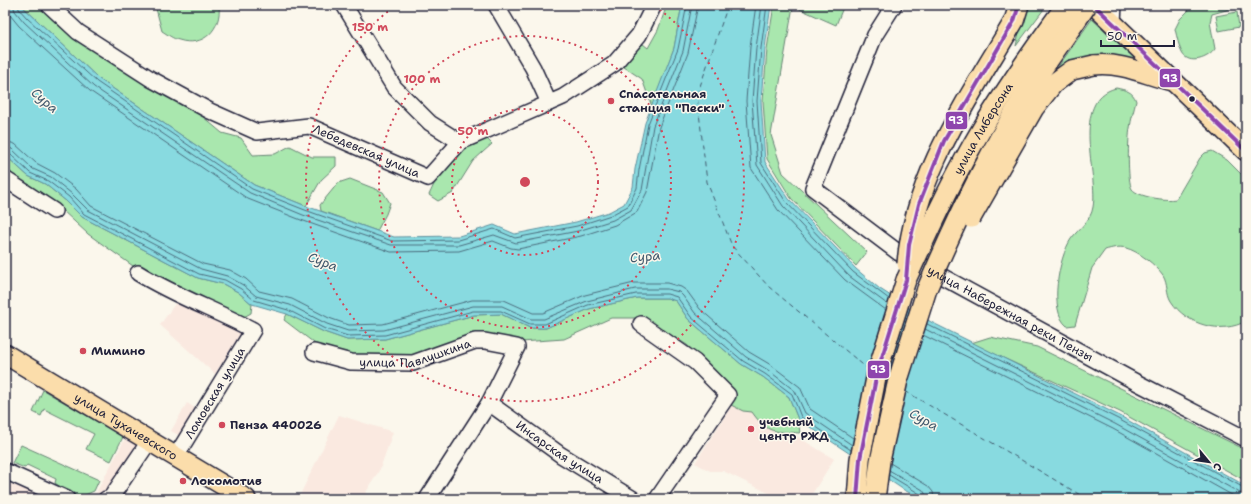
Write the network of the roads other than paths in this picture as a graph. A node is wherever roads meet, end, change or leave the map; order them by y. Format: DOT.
graph roads {
  1 [pos="49,5"];
  2 [pos="344,5"];
  3 [pos="496,5"];
  4 [pos="654,5"];
  5 [pos="894,5"];
  6 [pos="1019,5"];
  7 [pos="1066,5"];
  8 [pos="1069,5"];
  9 [pos="1087,5"];
  10 [pos="1094,5"];
  11 [pos="1114,14"];
  12 [pos="1174,81"];
  13 [pos="549,103"];
  14 [pos="460,142"];
  15 [pos="1246,151"];
  16 [pos="5,179"];
  17 [pos="54,211"];
  18 [pos="899,253"];
  19 [pos="138,273"];
  20 [pos="906,280"];
  21 [pos="927,289"];
  22 [pos="641,324"];
  23 [pos="314,352"];
  24 [pos="5,354"];
  25 [pos="489,403"];
  26 [pos="150,440"];
  27 [pos="1246,440"];
  28 [pos="176,456"];
  29 [pos="5,471"];
  30 [pos="67,499"];
  31 [pos="106,499"];
  32 [pos="246,499"];
  33 [pos="427,499"];
  34 [pos="633,499"];
  35 [pos="657,499"];
  36 [pos="856,499"];
  37 [pos="876,499"];
  1 -- 14 [label="street, Лебедевская улица"];
  2 -- 14 [label="street"];
  3 -- 13 [label="street"];
  4 -- 13 [label="street, Лебедевская улица"];
  5 -- 18 [label="street, улица Набережная реки Пензы"];
  6 -- 20 [label="main road, bridge"];
  7 -- 20 [label="main road, bridge"];
  8 -- 18 [label="street, улица Либерсона"];
  9 -- 21 [label="main road, bridge"];
  10 -- 11 [label="main road"];
  11 -- 12 [label="main road"];
  12 -- 15 [label="main road"];
  12 -- 21 [label="main road, bridge"];
  13 -- 14 [label="street, Лебедевская улица"];
  16 -- 17 [label="street"];
  18 -- 27 [label="street, улица Набережная реки Пензы"];
  19 -- 28 [label="street, Ломовская улица"];
  20 -- 36 [label="main road"];
  21 -- 37 [label="main road"];
  22 -- 35 [label="street"];
  23 -- 25 [label="street, улица Павлушкина"];
  24 -- 26 [label="main road, улица Тухачевского"];
  25 -- 33 [label="street"];
  25 -- 34 [label="street, Инсарская улица"];
  26 -- 28 [label="main road, улица Тухачевского"];
  26 -- 31 [label="street"];
  28 -- 32 [label="main road, улица Тухачевского"];
  29 -- 30 [label="street"];
}
